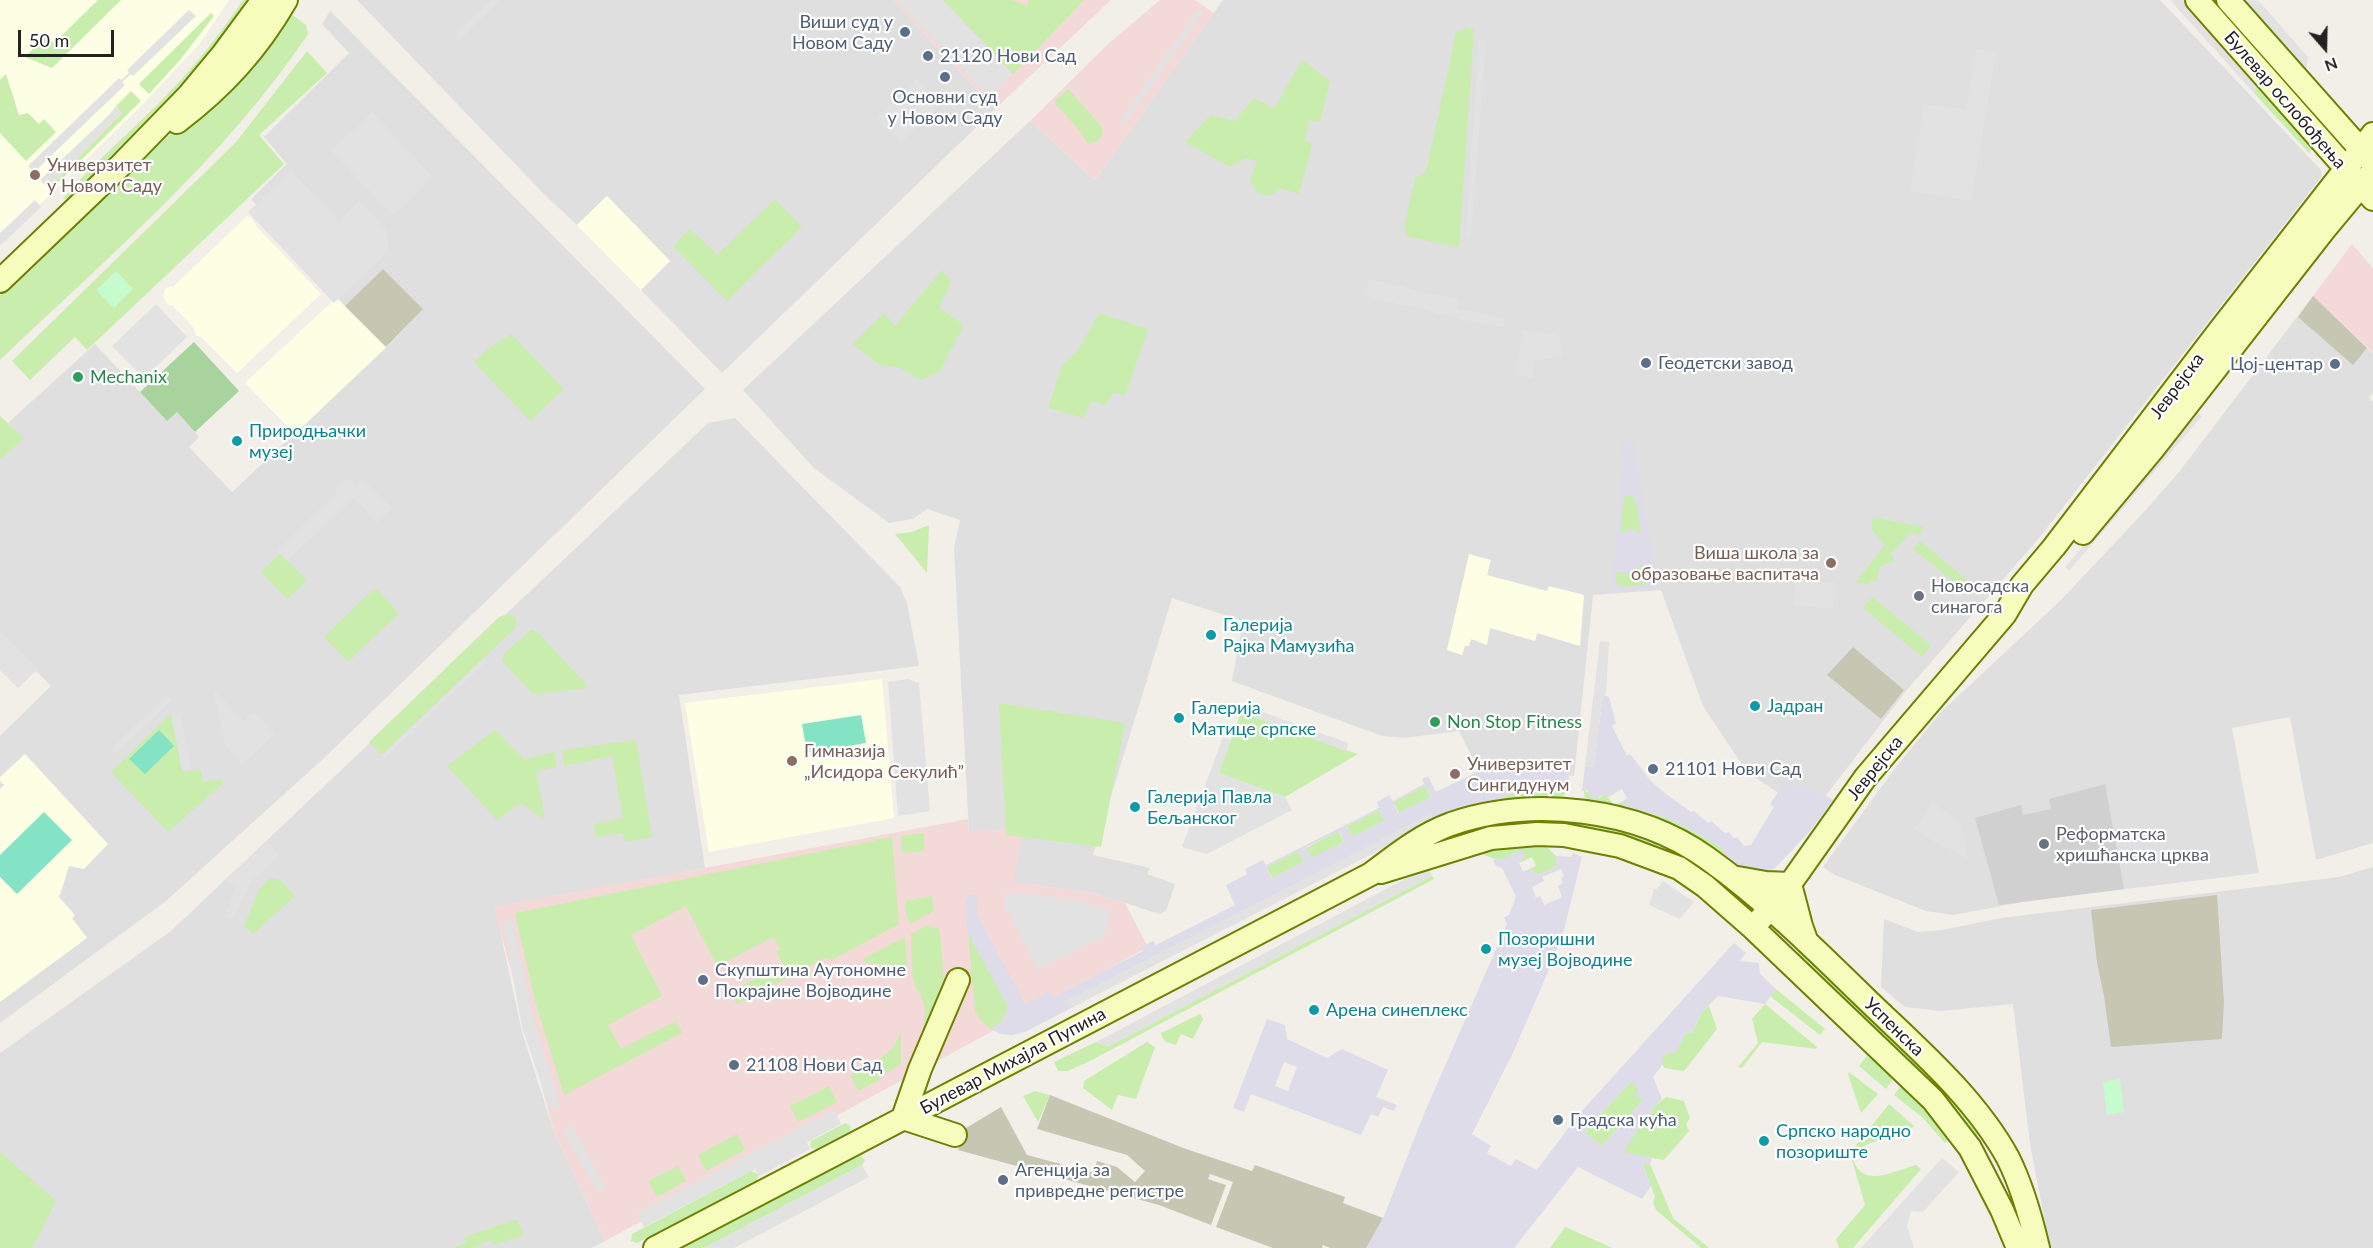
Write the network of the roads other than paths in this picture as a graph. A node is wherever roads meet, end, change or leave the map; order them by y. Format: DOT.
graph roads {
  1 [pos="263,0"];
  2 [pos="286,0"];
  3 [pos="2197,0"];
  4 [pos="2228,0"];
  5 [pos="2365,168"];
  6 [pos="117,169"];
  7 [pos="0,280"];
  8 [pos="1371,874"];
  9 [pos="1728,875"];
  10 [pos="1790,884"];
  11 [pos="1769,909"];
  12 [pos="1754,928"];
  13 [pos="1809,944"];
  14 [pos="958,980"];
  15 [pos="903,1118"];
  16 [pos="955,1135"];
  17 [pos="655,1248"];
  18 [pos="2018,1248"];
  19 [pos="2038,1248"];
  1 -- 6 [label="main road"];
  2 -- 6 [label="main road"];
  3 -- 5 [label="main road, Булевар ослобођења"];
  4 -- 5 [label="main road, Булевар ослобођења"];
  5 -- 10 [label="main road, Јеврејска"];
  6 -- 7 [label="main road"];
  8 -- 9 [label="main road, Булевар Михајла Пупина"];
  8 -- 12 [label="main road, Булевар Михајла Пупина"];
  8 -- 15 [label="main road, Булевар Михајла Пупина"];
  9 -- 10 [label="main road"];
  9 -- 11 [label="main road, Булевар Михајла Пупина"];
  10 -- 11 [label="main road, Јеврејска"];
  10 -- 13 [label="main road"];
  11 -- 12 [label="main road, Јеврејска"];
  11 -- 13 [label="main road, Успенска"];
  12 -- 18 [label="main road, Успенска"];
  13 -- 19 [label="main road, Успенска"];
  14 -- 15 [label="main road"];
  15 -- 16 [label="main road"];
  15 -- 17 [label="main road, Булевар Михајла Пупина"];
}
